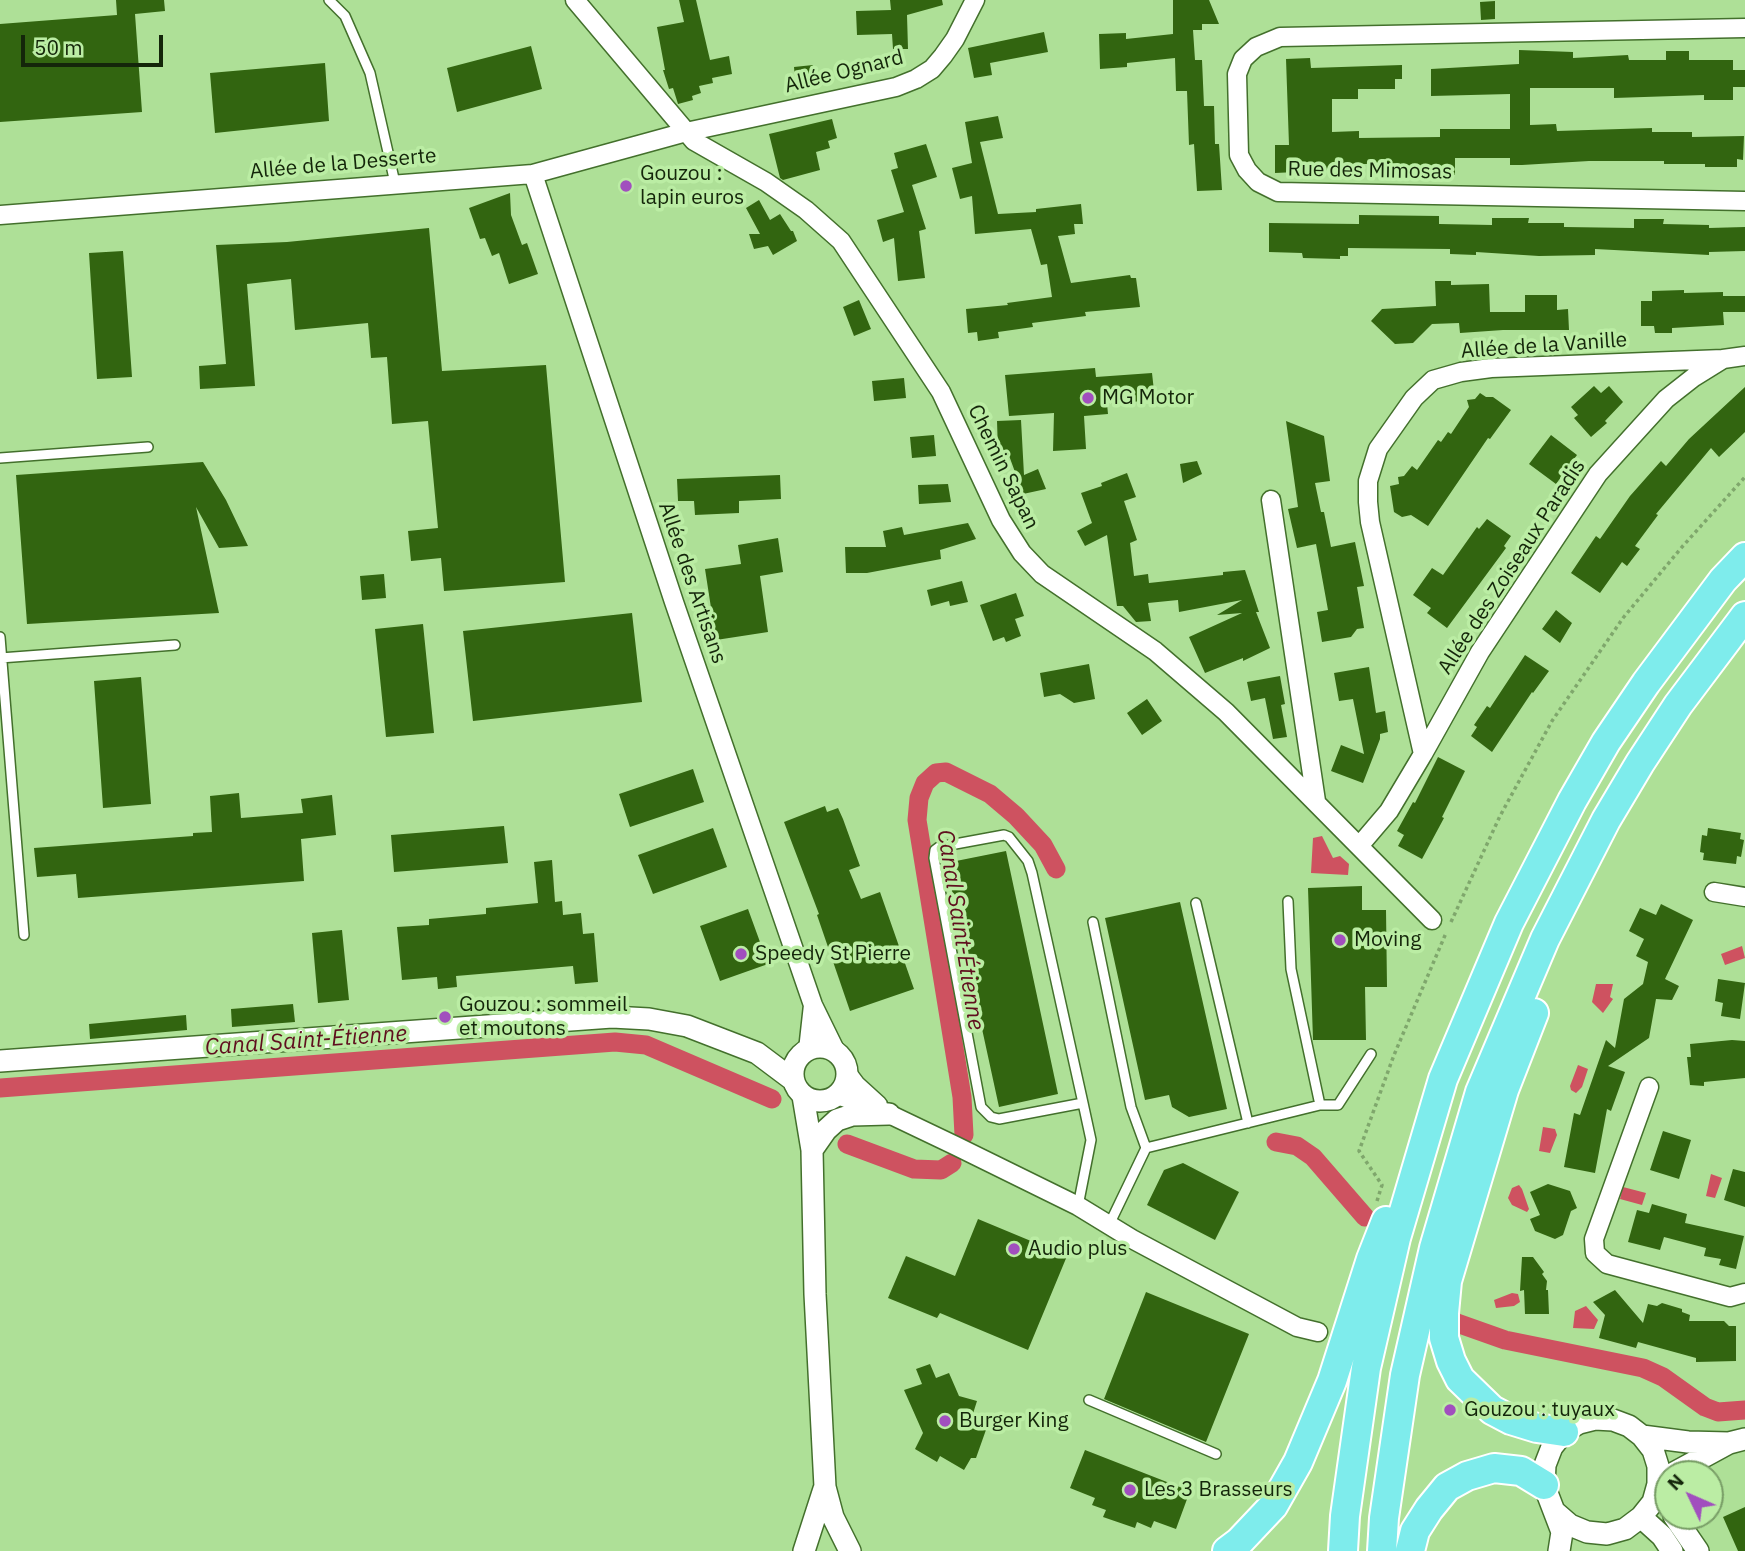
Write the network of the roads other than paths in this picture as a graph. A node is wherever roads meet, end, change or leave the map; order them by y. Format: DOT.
graph roads {
  1 [pos="329,0"];
  2 [pos="575,0"];
  3 [pos="975,0"];
  4 [pos="1745,29"];
  5 [pos="686,132"];
  6 [pos="533,174"];
  7 [pos="395,183"];
  8 [pos="1745,201"];
  9 [pos="0,215"];
  10 [pos="1745,356"];
  11 [pos="1723,359"];
  12 [pos="148,447"];
  13 [pos="0,458"];
  14 [pos="1271,500"];
  15 [pos="1745,557"];
  16 [pos="1745,616"];
  17 [pos="0,637"];
  18 [pos="175,645"];
  19 [pos="1,658"];
  20 [pos="1423,754"];
  21 [pos="1316,801"];
  22 [pos="1606,820"];
  23 [pos="1360,845"];
  24 [pos="1714,892"];
  25 [pos="1745,897"];
  26 [pos="1288,901"];
  27 [pos="1196,903"];
  28 [pos="1093,922"];
  29 [pos="1440,926"];
  30 [pos="24,935"];
  31 [pos="813,1004"];
  32 [pos="805,1051"];
  33 [pos="836,1052"];
  34 [pos="757,1053"];
  35 [pos="1371,1054"];
  36 [pos="0,1061"];
  37 [pos="847,1073"];
  38 [pos="1443,1079"];
  39 [pos="1648,1087"];
  40 [pos="798,1088"];
  41 [pos="833,1098"];
  42 [pos="1083,1103"];
  43 [pos="1320,1105"];
  44 [pos="889,1114"];
  45 [pos="1248,1123"];
  46 [pos="1146,1148"];
  47 [pos="812,1150"];
  48 [pos="1078,1206"];
  49 [pos="1109,1225"];
  50 [pos="1745,1293"];
  51 [pos="1318,1332"];
  52 [pos="1089,1400"];
  53 [pos="1564,1432"];
  54 [pos="1643,1436"];
  55 [pos="1737,1441"];
  56 [pos="1216,1454"];
  57 [pos="1655,1460"];
  58 [pos="1709,1460"];
  59 [pos="1544,1485"];
  60 [pos="825,1487"];
  61 [pos="1654,1500"];
  62 [pos="1555,1512"];
  63 [pos="1662,1530"];
  64 [pos="1684,1530"];
  65 [pos="1606,1534"];
  66 [pos="804,1551"];
  67 [pos="850,1551"];
  68 [pos="1227,1551"];
  69 [pos="1343,1551"];
  70 [pos="1382,1551"];
  71 [pos="1410,1551"];
  72 [pos="1559,1551"];
  73 [pos="1581,1551"];
  74 [pos="1672,1551"];
  75 [pos="1698,1551"];
  1 -- 7 [label="lane"];
  2 -- 5 [label="street, Chemin Sapan"];
  3 -- 5 [label="street, Allée Ognard"];
  4 -- 8 [label="street, Rue des Mimosas"];
  5 -- 6 [label="street, Allée de la Desserte"];
  5 -- 21 [label="street, Chemin Sapan"];
  6 -- 7 [label="street, Allée de la Desserte"];
  6 -- 31 [label="street, Allée des Artisans"];
  7 -- 9 [label="street, Allée de la Desserte"];
  10 -- 11 [label="street, Allée des Zoiseaux Paradis"];
  11 -- 20 [label="street, Allée des Zoiseaux Paradis"];
  11 -- 20 [label="street, Allée de la Vanille"];
  12 -- 13 [label="lane"];
  14 -- 21 [label="street"];
  15 -- 38 [label="highway"];
  16 -- 22 [label="highway"];
  17 -- 19 [label="lane"];
  18 -- 19 [label="lane"];
  19 -- 30 [label="lane"];
  20 -- 23 [label="street, Allée des Zoiseaux Paradis"];
  21 -- 23 [label="street, Chemin Sapan"];
  22 -- 53 [label="highway"];
  22 -- 70 [label="highway"];
  23 -- 29 [label="street, Chemin Sapan"];
  24 -- 25 [label="street"];
  26 -- 43 [label="lane"];
  27 -- 45 [label="lane"];
  28 -- 46 [label="lane"];
  31 -- 32 [label="street, Allée des Artisans"];
  31 -- 33 [label="street, Allée des Artisans"];
  32 -- 33 [label="street"];
  32 -- 34 [label="street"];
  32 -- 40 [label="street"];
  33 -- 37 [label="street"];
  34 -- 36 [label="street"];
  34 -- 40 [label="street"];
  35 -- 43 [label="lane"];
  37 -- 41 [label="street"];
  37 -- 44 [label="street"];
  38 -- 68 [label="highway"];
  38 -- 69 [label="highway"];
  39 -- 50 [label="street"];
  40 -- 41 [label="street"];
  40 -- 47 [label="street"];
  41 -- 44 [label="street"];
  41 -- 47 [label="street"];
  42 -- 42 [label="lane"];
  42 -- 48 [label="lane"];
  43 -- 45 [label="lane"];
  44 -- 47 [label="street"];
  44 -- 48 [label="street"];
  45 -- 46 [label="lane"];
  46 -- 49 [label="lane"];
  47 -- 60 [label="street"];
  48 -- 49 [label="street"];
  49 -- 51 [label="street"];
  52 -- 56 [label="lane"];
  53 -- 54 [label="street"];
  53 -- 59 [label="street"];
  54 -- 55 [label="street"];
  54 -- 57 [label="street"];
  55 -- 58 [label="street"];
  59 -- 62 [label="street"];
  59 -- 71 [label="highway"];
  60 -- 66 [label="street"];
  60 -- 67 [label="street"];
  61 -- 65 [label="street"];
  62 -- 65 [label="street"];
  62 -- 72 [label="street"];
  63 -- 74 [label="street"];
  64 -- 75 [label="street"];
  65 -- 73 [label="street"];
}
